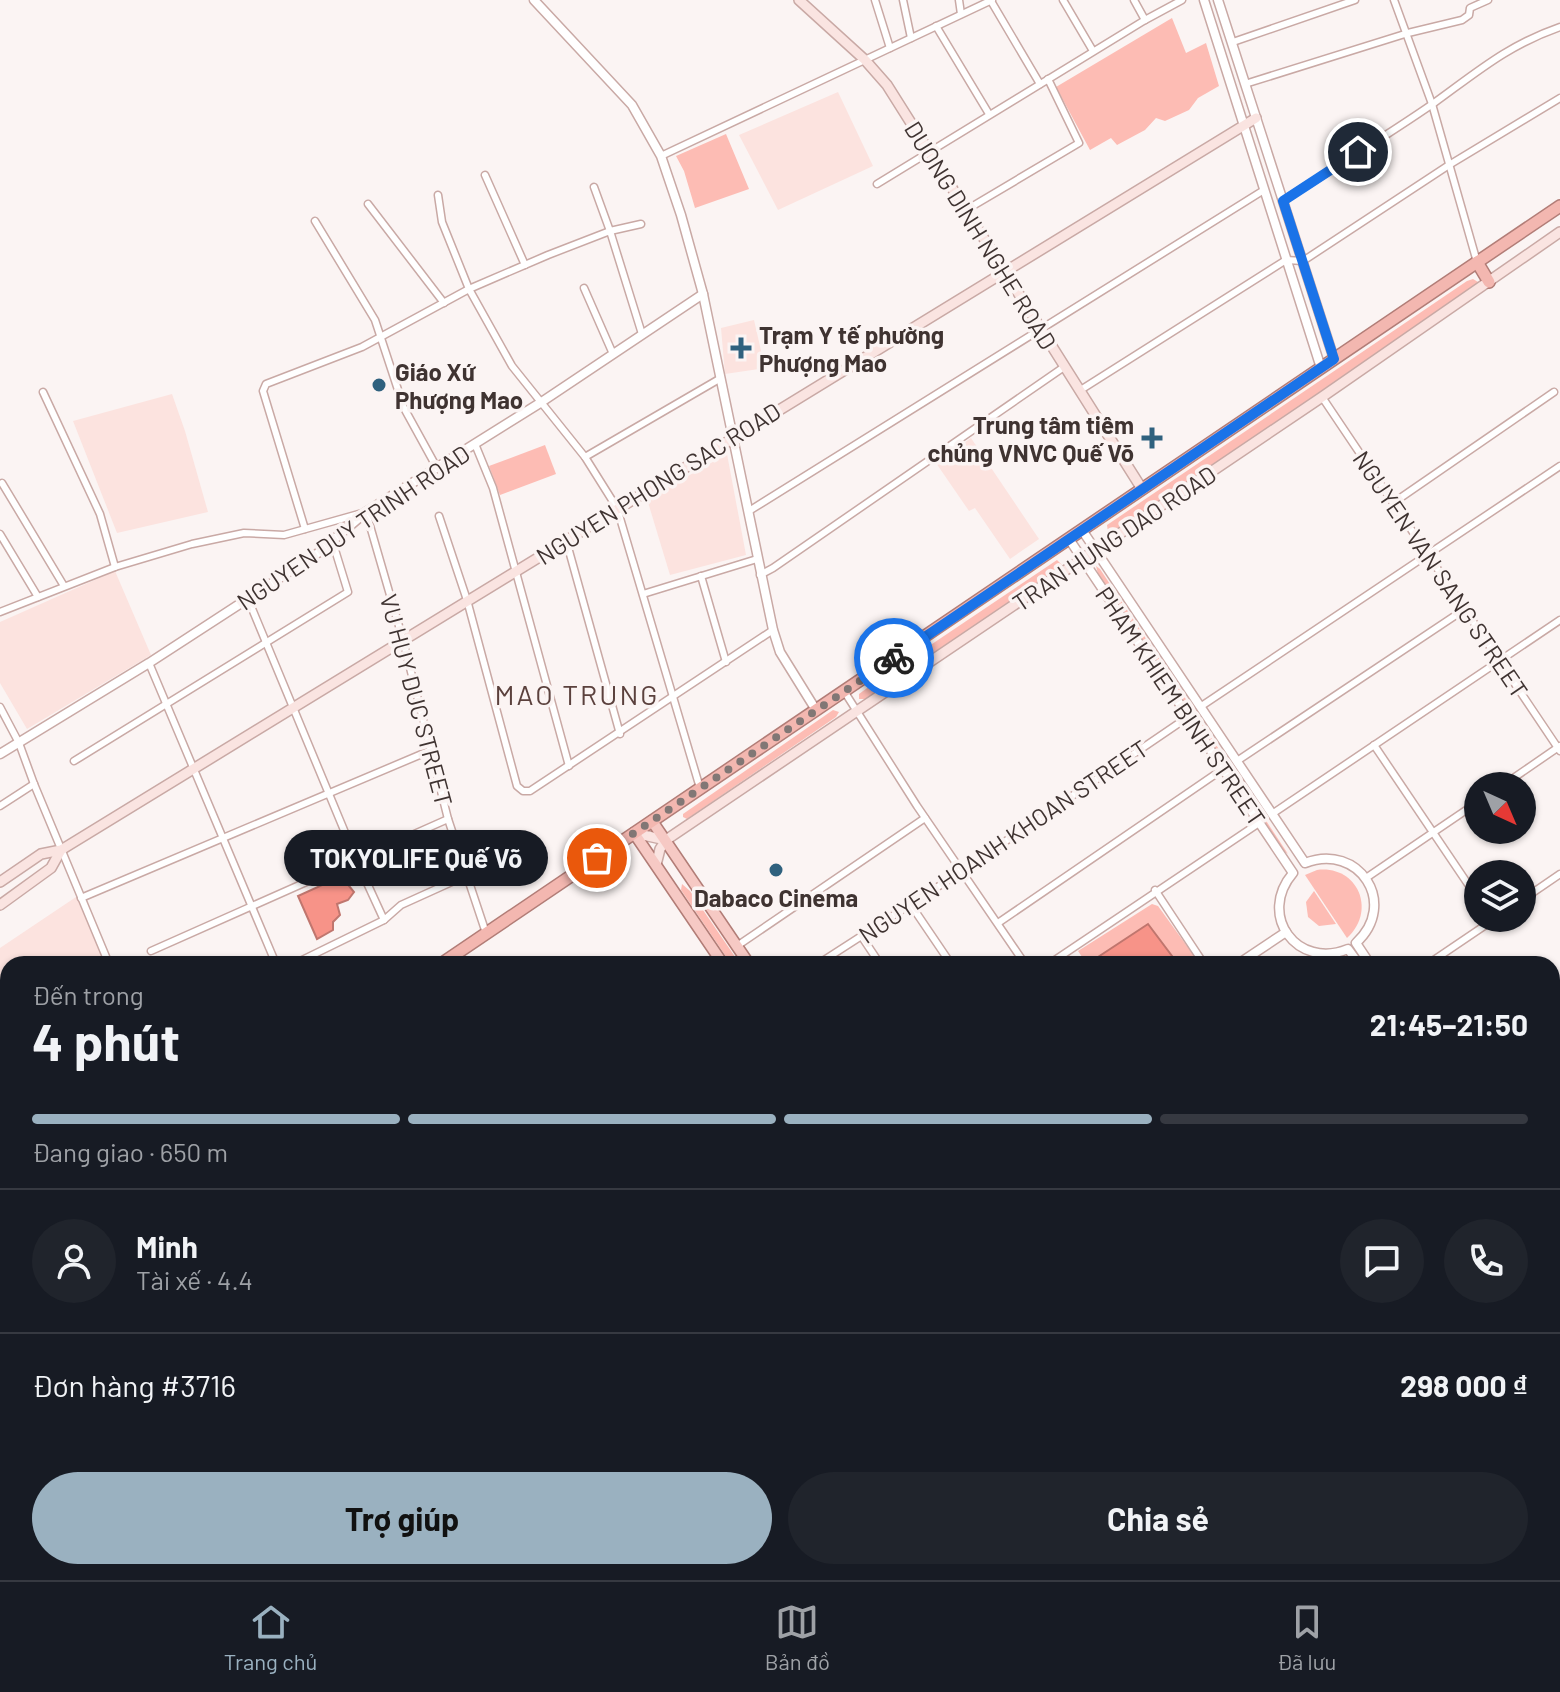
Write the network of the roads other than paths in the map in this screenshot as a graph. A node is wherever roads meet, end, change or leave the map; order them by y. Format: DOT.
graph roads {
  1 [pos="534,0"];
  2 [pos="799,0"];
  3 [pos="875,0"];
  4 [pos="903,0"];
  5 [pos="959,0"];
  6 [pos="991,0"];
  7 [pos="1063,0"];
  8 [pos="1134,0"];
  9 [pos="1182,0"];
  10 [pos="1204,0"];
  11 [pos="1218,0"];
  12 [pos="1355,0"];
  13 [pos="1394,0"];
  14 [pos="1467,0"];
  15 [pos="1488,0"];
  16 [pos="1470,8"];
  17 [pos="961,14"];
  18 [pos="1145,20"];
  19 [pos="936,26"];
  20 [pos="1560,27"];
  21 [pos="1408,33"];
  22 [pos="911,38"];
  23 [pos="1233,42"];
  24 [pos="890,48"];
  25 [pos="1093,51"];
  26 [pos="865,60"];
  27 [pos="1048,79"];
  28 [pos="1040,84"];
  29 [pos="1245,84"];
  30 [pos="1560,98"];
  31 [pos="1432,104"];
  32 [pos="989,114"];
  33 [pos="1256,118"];
  34 [pos="1242,126"];
  35 [pos="930,150"];
  36 [pos="661,156"];
  37 [pos="1449,165"];
  38 [pos="485,175"];
  39 [pos="877,184"];
  40 [pos="594,187"];
  41 [pos="1264,190"];
  42 [pos="438,195"];
  43 [pos="1283,201"];
  44 [pos="368,204"];
  45 [pos="1560,206"];
  46 [pos="966,210"];
  47 [pos="315,221"];
  48 [pos="641,224"];
  49 [pos="610,231"];
  50 [pos="1560,232"];
  51 [pos="1286,260"];
  52 [pos="1303,261"];
  53 [pos="1477,262"];
  54 [pos="525,265"];
  55 [pos="1003,271"];
  56 [pos="1489,282"];
  57 [pos="584,288"];
  58 [pos="469,289"];
  59 [pos="703,294"];
  60 [pos="444,303"];
  61 [pos="1040,329"];
  62 [pos="642,334"];
  63 [pos="382,336"];
  64 [pos="613,354"];
  65 [pos="1334,359"];
  66 [pos="1064,367"];
  67 [pos="1321,368"];
  68 [pos="721,378"];
  69 [pos="1079,391"];
  70 [pos="43,392"];
  71 [pos="1554,392"];
  72 [pos="1322,397"];
  73 [pos="540,403"];
  74 [pos="732,438"];
  75 [pos="475,444"];
  76 [pos="585,457"];
  77 [pos="1560,466"];
  78 [pos="437,468"];
  79 [pos="2,483"];
  80 [pos="1142,489"];
  81 [pos="1393,503"];
  82 [pos="617,508"];
  83 [pos="749,511"];
  84 [pos="366,512"];
  85 [pos="439,516"];
  86 [pos="305,529"];
  87 [pos="1082,530"];
  88 [pos="0,534"];
  89 [pos="1069,539"];
  90 [pos="332,540"];
  91 [pos="566,540"];
  92 [pos="1096,551"];
  93 [pos="1428,554"];
  94 [pos="757,559"];
  95 [pos="1082,560"];
  96 [pos="115,567"];
  97 [pos="514,572"];
  98 [pos="760,575"];
  99 [pos="701,576"];
  100 [pos="64,586"];
  101 [pos="643,594"];
  102 [pos="38,597"];
  103 [pos="248,599"];
  104 [pos="467,600"];
  105 [pos="1465,609"];
  106 [pos="0,612"];
  107 [pos="1560,620"];
  108 [pos="773,630"];
  109 [pos="403,640"];
  110 [pos="265,643"];
  111 [pos="1499,661"];
  112 [pos="726,662"];
  113 [pos="149,663"];
  114 [pos="844,691"];
  115 [pos="672,698"];
  116 [pos="0,707"];
  117 [pos="165,707"];
  118 [pos="292,707"];
  119 [pos="1200,707"];
  120 [pos="816,710"];
  121 [pos="858,712"];
  122 [pos="1188,717"];
  123 [pos="620,734"];
  124 [pos="19,743"];
  125 [pos="1374,745"];
  126 [pos="1559,748"];
  127 [pos="429,751"];
  128 [pos="0,754"];
  129 [pos="74,761"];
  130 [pos="1237,761"];
  131 [pos="569,766"];
  132 [pos="193,769"];
  133 [pos="1223,769"];
  134 [pos="1523,772"];
  135 [pos="34,784"];
  136 [pos="700,788"];
  137 [pos="329,792"];
  138 [pos="0,806"];
  139 [pos="1464,812"];
  140 [pos="1272,814"];
  141 [pos="925,818"];
  142 [pos="448,819"];
  143 [pos="652,821"];
  144 [pos="1259,823"];
  145 [pos="634,833"];
  146 [pos="1434,833"];
  147 [pos="221,838"];
  148 [pos="666,840"];
  149 [pos="61,850"];
  150 [pos="356,859"];
  151 [pos="656,865"];
  152 [pos="962,870"];
  153 [pos="1560,874"];
  154 [pos="465,876"];
  155 [pos="1366,878"];
  156 [pos="1464,878"];
  157 [pos="0,882"];
  158 [pos="1155,890"];
  159 [pos="1536,890"];
  160 [pos="81,898"];
  161 [pos="0,905"];
  162 [pos="911,905"];
  163 [pos="251,907"];
  164 [pos="384,920"];
  165 [pos="998,923"];
  166 [pos="1286,932"];
  167 [pos="1474,932"];
  168 [pos="487,933"];
  169 [pos="862,937"];
  170 [pos="737,946"];
  171 [pos="1352,946"];
  172 [pos="151,951"];
  173 [pos="106,956"];
  174 [pos="272,956"];
  175 [pos="310,956"];
  176 [pos="453,956"];
  177 [pos="718,956"];
  178 [pos="744,956"];
  179 [pos="831,956"];
  180 [pos="875,956"];
  181 [pos="946,956"];
  182 [pos="1020,956"];
  183 [pos="1060,956"];
  184 [pos="1199,956"];
  185 [pos="1250,956"];
  186 [pos="1356,956"];
  187 [pos="1362,956"];
  188 [pos="1440,956"];
  1 -- 36 [label="street"];
  2 -- 26 [label="main road, DUONG DINH NGHE ROAD"];
  3 -- 24 [label="street"];
  4 -- 22 [label="street"];
  5 -- 17 [label="street"];
  6 -- 17 [label="street"];
  6 -- 28 [label="street"];
  7 -- 25 [label="street"];
  8 -- 18 [label="street"];
  9 -- 18 [label="street"];
  10 -- 34 [label="street"];
  11 -- 23 [label="street"];
  12 -- 23 [label="street"];
  13 -- 21 [label="street"];
  14 -- 16 [label="street"];
  15 -- 16 [label="street"];
  16 -- 21 [label="street"];
  17 -- 19 [label="street"];
  18 -- 25 [label="street"];
  19 -- 22 [label="street"];
  19 -- 32 [label="street"];
  20 -- 31 [label="street"];
  21 -- 29 [label="street"];
  21 -- 31 [label="street"];
  22 -- 24 [label="street"];
  23 -- 29 [label="street"];
  24 -- 26 [label="street"];
  25 -- 27 [label="street"];
  26 -- 35 [label="main road, DUONG DINH NGHE ROAD"];
  26 -- 36 [label="street"];
  27 -- 28 [label="street"];
  27 -- 46 [label="street"];
  28 -- 32 [label="street"];
  29 -- 33 [label="street"];
  30 -- 37 [label="street"];
  31 -- 37 [label="street"];
  31 -- 43 [label="street"];
  32 -- 35 [label="street"];
  33 -- 34 [label="main road, NGUYEN PHONG SAC ROAD"];
  33 -- 43 [label="street"];
  34 -- 41 [label="street"];
  34 -- 55 [label="main road, NGUYEN PHONG SAC ROAD"];
  35 -- 39 [label="street"];
  35 -- 46 [label="main road, DUONG DINH NGHE ROAD"];
  36 -- 59 [label="street"];
  37 -- 52 [label="street"];
  37 -- 53 [label="street"];
  38 -- 54 [label="street"];
  40 -- 49 [label="street"];
  41 -- 51 [label="street"];
  41 -- 61 [label="street"];
  42 -- 58 [label="street"];
  43 -- 52 [label="street"];
  44 -- 60 [label="street"];
  45 -- 53 [label="highway, TRAN HUNG DAO ROAD"];
  46 -- 55 [label="main road, DUONG DINH NGHE ROAD"];
  47 -- 63 [label="street"];
  48 -- 49 [label="street"];
  49 -- 54 [label="street"];
  49 -- 62 [label="street"];
  50 -- 56 [label="main road, TRAN HUNG DAO ROAD"];
  51 -- 52 [label="street"];
  51 -- 67 [label="street"];
  51 -- 69 [label="street"];
  52 -- 65 [label="street"];
  53 -- 56 [label="highway"];
  53 -- 65 [label="highway, TRAN HUNG DAO ROAD"];
  54 -- 58 [label="street"];
  55 -- 61 [label="main road, DUONG DINH NGHE ROAD"];
  55 -- 74 [label="main road, NGUYEN PHONG SAC ROAD"];
  56 -- 72 [label="main road, TRAN HUNG DAO ROAD"];
  57 -- 64 [label="street"];
  58 -- 60 [label="street"];
  58 -- 73 [label="street"];
  59 -- 62 [label="street, NGUYEN DUY TRINH ROAD"];
  59 -- 68 [label="street"];
  60 -- 63 [label="street"];
  61 -- 66 [label="main road, DUONG DINH NGHE ROAD"];
  61 -- 83 [label="street"];
  62 -- 64 [label="street, NGUYEN DUY TRINH ROAD"];
  63 -- 78 [label="street"];
  63 -- 86 [label="street"];
  64 -- 73 [label="street, NGUYEN DUY TRINH ROAD"];
  65 -- 67 [label="highway, TRAN HUNG DAO ROAD"];
  66 -- 69 [label="main road, DUONG DINH NGHE ROAD"];
  66 -- 98 [label="street"];
  67 -- 80 [label="highway, TRAN HUNG DAO ROAD"];
  68 -- 74 [label="street"];
  68 -- 76 [label="street"];
  69 -- 80 [label="main road, DUONG DINH NGHE ROAD"];
  70 -- 96 [label="street"];
  71 -- 81 [label="street"];
  72 -- 81 [label="street, NGUYEN VAN SANG STREET"];
  72 -- 92 [label="main road, TRAN HUNG DAO ROAD"];
  73 -- 75 [label="street, NGUYEN DUY TRINH ROAD"];
  73 -- 76 [label="street"];
  74 -- 82 [label="main road, NGUYEN PHONG SAC ROAD"];
  74 -- 83 [label="street"];
  75 -- 78 [label="street, NGUYEN DUY TRINH ROAD"];
  75 -- 97 [label="street"];
  76 -- 82 [label="street"];
  77 -- 93 [label="street"];
  78 -- 84 [label="street, NGUYEN DUY TRINH ROAD"];
  79 -- 100 [label="street"];
  80 -- 87 [label="highway, TRAN HUNG DAO ROAD"];
  81 -- 93 [label="street, NGUYEN VAN SANG STREET"];
  82 -- 91 [label="main road, NGUYEN PHONG SAC ROAD"];
  82 -- 101 [label="street"];
  83 -- 94 [label="street"];
  84 -- 86 [label="street"];
  84 -- 90 [label="street, NGUYEN DUY TRINH ROAD"];
  84 -- 109 [label="street, VU HUY DUC STREET"];
  85 -- 104 [label="street"];
  86 -- 96 [label="street"];
  87 -- 89 [label="highway, TRAN HUNG DAO ROAD"];
  87 -- 92 [label="street, PHAM KHIEM BINH STREET"];
  88 -- 102 [label="street"];
  89 -- 95 [label="street, PHAM KHIEM BINH STREET"];
  89 -- 114 [label="highway, TRAN HUNG DAO ROAD"];
  90 -- 103 [label="street, NGUYEN DUY TRINH ROAD"];
  90 -- 110 [label="street"];
  91 -- 97 [label="main road, NGUYEN PHONG SAC ROAD"];
  91 -- 123 [label="street"];
  92 -- 95 [label="main road, TRAN HUNG DAO ROAD"];
  92 -- 119 [label="street, PHAM KHIEM BINH STREET"];
  93 -- 105 [label="street, NGUYEN VAN SANG STREET"];
  93 -- 119 [label="street"];
  94 -- 98 [label="street"];
  94 -- 99 [label="street"];
  95 -- 121 [label="main road, TRAN HUNG DAO ROAD"];
  95 -- 122 [label="street, PHAM KHIEM BINH STREET"];
  96 -- 100 [label="street"];
  97 -- 104 [label="main road, NGUYEN PHONG SAC ROAD"];
  97 -- 131 [label="street"];
  98 -- 108 [label="street"];
  99 -- 101 [label="street"];
  99 -- 112 [label="street"];
  100 -- 102 [label="street"];
  101 -- 115 [label="street"];
  102 -- 106 [label="street"];
  103 -- 110 [label="street"];
  103 -- 113 [label="street, NGUYEN DUY TRINH ROAD"];
  104 -- 109 [label="main road, NGUYEN PHONG SAC ROAD"];
  104 -- 131 [label="street"];
  105 -- 111 [label="street, NGUYEN VAN SANG STREET"];
  105 -- 130 [label="street"];
  107 -- 111 [label="street"];
  108 -- 112 [label="street"];
  108 -- 120 [label="street"];
  109 -- 118 [label="main road, NGUYEN PHONG SAC ROAD"];
  109 -- 127 [label="street, VU HUY DUC STREET"];
  110 -- 117 [label="street"];
  110 -- 118 [label="street"];
  111 -- 125 [label="street"];
  111 -- 126 [label="street, NGUYEN VAN SANG STREET"];
  112 -- 115 [label="street"];
  113 -- 117 [label="street"];
  113 -- 124 [label="street, NGUYEN DUY TRINH ROAD"];
  114 -- 120 [label="highway, TRAN HUNG DAO ROAD"];
  114 -- 121 [label="street"];
  115 -- 123 [label="street"];
  115 -- 136 [label="street"];
  116 -- 124 [label="street"];
  117 -- 129 [label="street"];
  117 -- 132 [label="street"];
  118 -- 132 [label="main road, NGUYEN PHONG SAC ROAD"];
  118 -- 137 [label="street"];
  119 -- 130 [label="street, PHAM KHIEM BINH STREET"];
  120 -- 136 [label="highway, TRAN HUNG DAO ROAD"];
  121 -- 141 [label="street"];
  121 -- 148 [label="main road, TRAN HUNG DAO ROAD"];
  122 -- 133 [label="street, PHAM KHIEM BINH STREET"];
  122 -- 152 [label="street, NGUYEN HOANH KHOAN STREET"];
  123 -- 131 [label="street"];
  124 -- 128 [label="street, NGUYEN DUY TRINH ROAD"];
  124 -- 135 [label="street"];
  125 -- 140 [label="street"];
  125 -- 146 [label="street"];
  126 -- 134 [label="street"];
  127 -- 137 [label="street"];
  127 -- 142 [label="street, VU HUY DUC STREET"];
  130 -- 140 [label="street, PHAM KHIEM BINH STREET"];
  132 -- 147 [label="street"];
  132 -- 149 [label="main road, NGUYEN PHONG SAC ROAD"];
  133 -- 144 [label="street, PHAM KHIEM BINH STREET"];
  133 -- 165 [label="street"];
  135 -- 138 [label="street"];
  135 -- 149 [label="street"];
  136 -- 143 [label="highway, TRAN HUNG DAO ROAD"];
  137 -- 147 [label="street"];
  137 -- 150 [label="street"];
  139 -- 146 [label="street"];
  140 -- 155 [label="street, PHAM KHIEM BINH STREET"];
  141 -- 152 [label="street"];
  141 -- 170 [label="street"];
  142 -- 150 [label="street"];
  142 -- 154 [label="street, VU HUY DUC STREET"];
  143 -- 145 [label="highway, TRAN HUNG DAO ROAD"];
  143 -- 148 [label="main road"];
  144 -- 158 [label="street"];
  144 -- 166 [label="street, PHAM KHIEM BINH STREET"];
  145 -- 148 [label="main road"];
  145 -- 151 [label="main road"];
  145 -- 168 [label="highway, TRAN HUNG DAO ROAD"];
  146 -- 155 [label="street"];
  146 -- 156 [label="street"];
  147 -- 160 [label="street"];
  147 -- 163 [label="street"];
  148 -- 151 [label="main road"];
  148 -- 170 [label="main road"];
  149 -- 157 [label="main road, NGUYEN PHONG SAC ROAD"];
  149 -- 160 [label="street"];
  149 -- 161 [label="main road, NGUYEN PHONG SAC ROAD"];
  150 -- 163 [label="street"];
  150 -- 164 [label="street"];
  151 -- 177 [label="main road"];
  152 -- 162 [label="street, NGUYEN HOANH KHOAN STREET"];
  152 -- 165 [label="street"];
  153 -- 159 [label="street"];
  154 -- 164 [label="street"];
  154 -- 168 [label="street, VU HUY DUC STREET"];
  155 -- 171 [label="street"];
  158 -- 183 [label="street"];
  158 -- 184 [label="street"];
  160 -- 173 [label="street"];
  162 -- 169 [label="street, NGUYEN HOANH KHOAN STREET"];
  162 -- 181 [label="street"];
  163 -- 172 [label="street"];
  163 -- 174 [label="street"];
  164 -- 175 [label="street"];
  165 -- 182 [label="street"];
  166 -- 171 [label="street"];
  166 -- 185 [label="street"];
  167 -- 188 [label="street"];
  168 -- 176 [label="highway, TRAN HUNG DAO ROAD"];
  169 -- 179 [label="street, NGUYEN HOANH KHOAN STREET"];
  169 -- 180 [label="street"];
  170 -- 178 [label="main road"];
  171 -- 186 [label="street"];
  171 -- 187 [label="street"];
}
